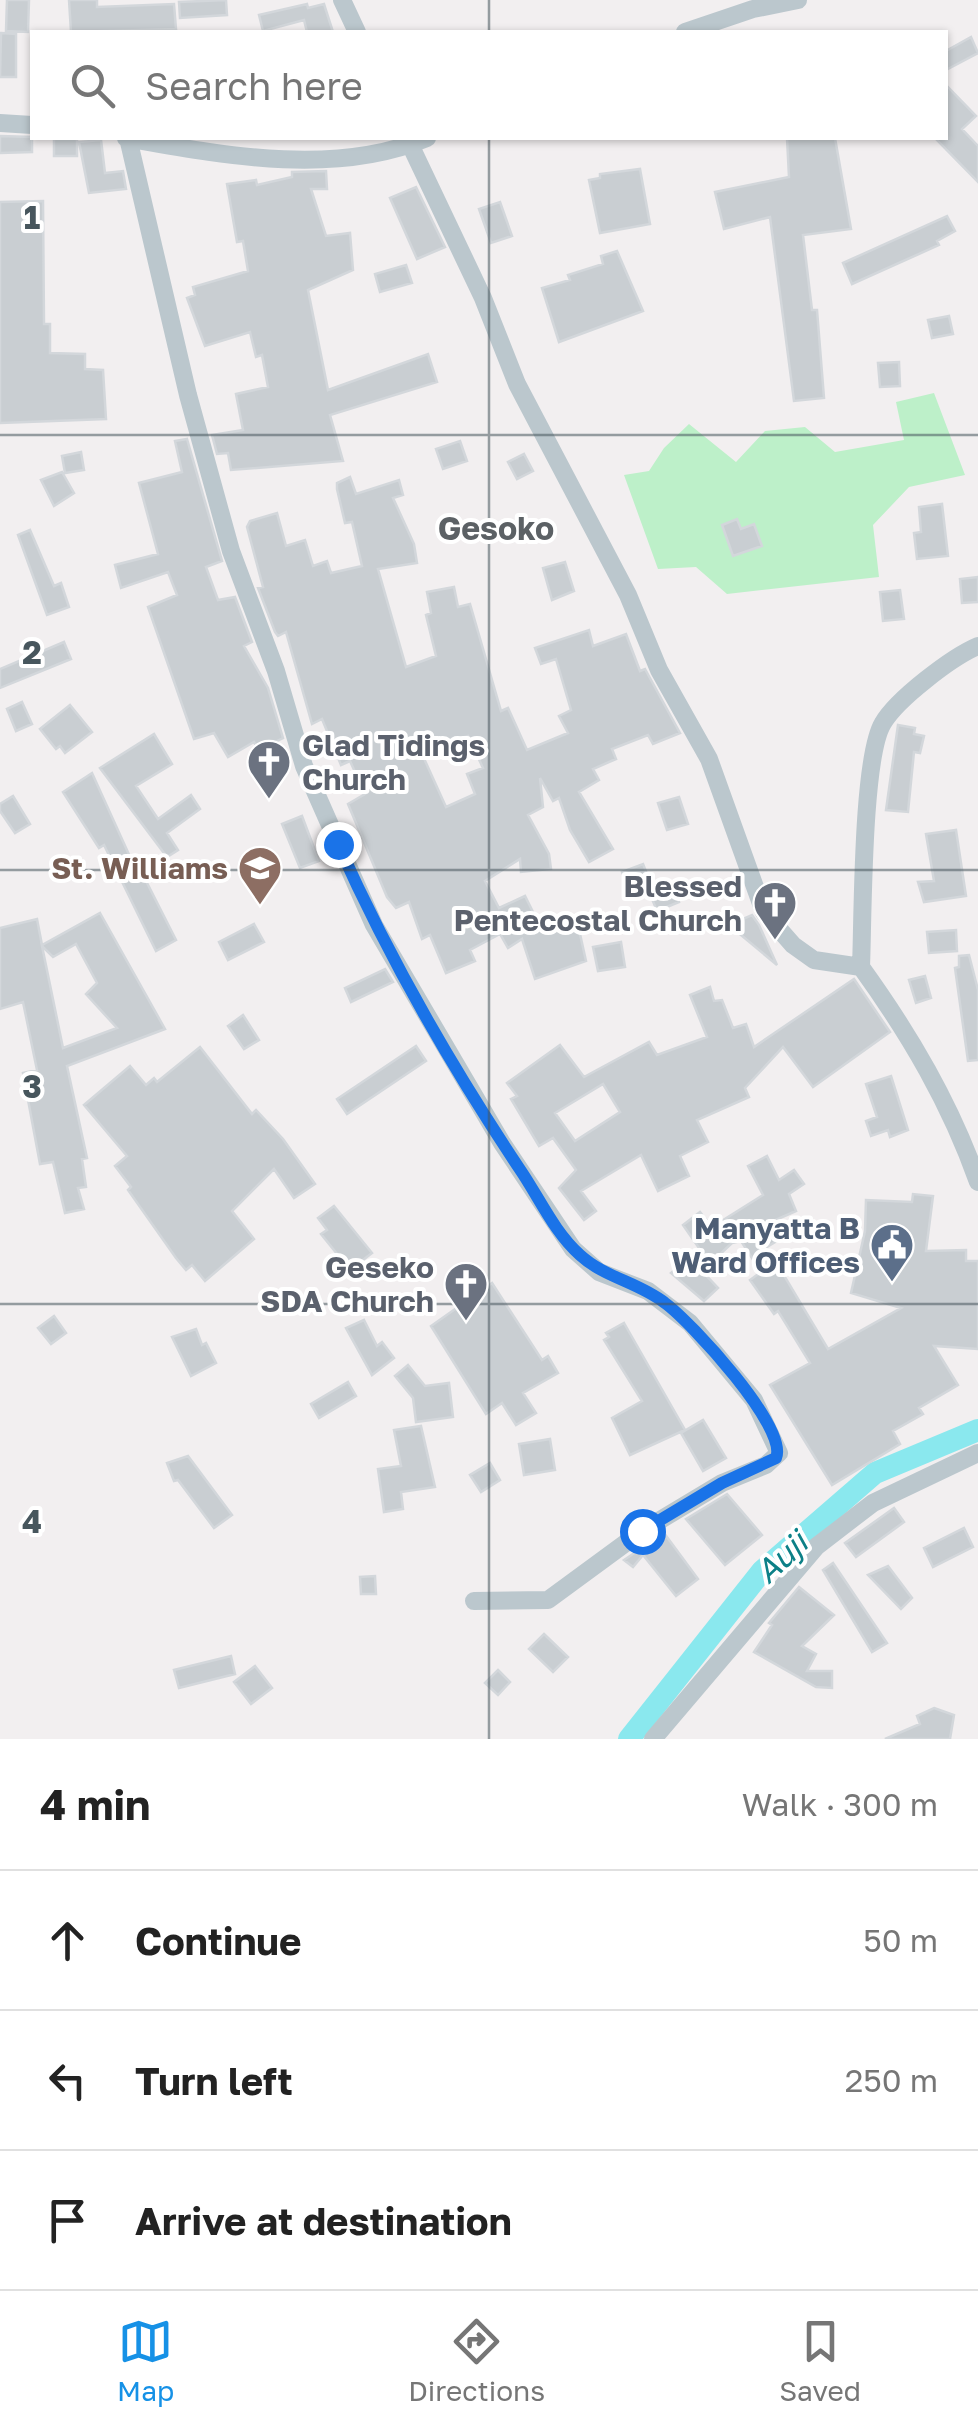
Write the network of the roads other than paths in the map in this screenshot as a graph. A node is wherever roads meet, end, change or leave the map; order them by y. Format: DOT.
graph roads {
  1 [pos="342,0"];
  2 [pos="798,0"];
  3 [pos="356,30"];
  4 [pos="692,30"];
  5 [pos="0,122"];
  6 [pos="30,125"];
  7 [pos="127,140"];
  8 [pos="139,140"];
  9 [pos="414,140"];
  10 [pos="978,646"];
  11 [pos="861,967"];
  12 [pos="978,1182"];
  13 [pos="978,1453"];
  14 [pos="474,1601"];
  15 [pos="653,1739"];
  1 -- 3 [label="street"];
  2 -- 4 [label="street"];
  5 -- 6 [label="street"];
  7 -- 14 [label="street"];
  8 -- 9 [label="street"];
  9 -- 11 [label="street"];
  10 -- 11 [label="street"];
  11 -- 12 [label="street"];
  13 -- 15 [label="street"];
}
